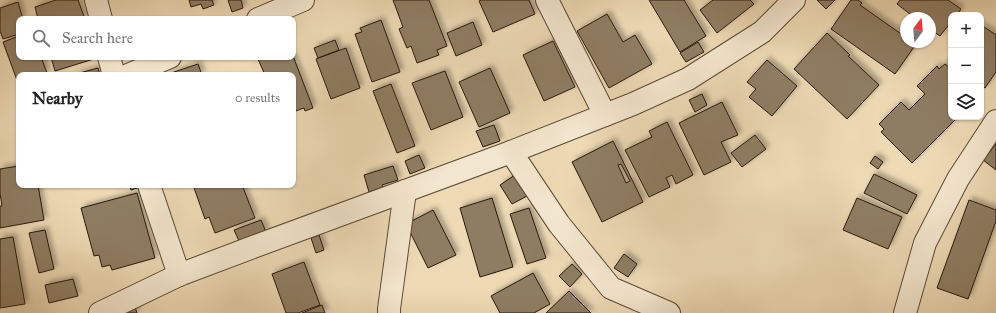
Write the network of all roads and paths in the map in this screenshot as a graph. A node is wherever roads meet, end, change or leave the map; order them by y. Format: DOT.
graph roads {
  1 [pos="96,0"];
  2 [pos="303,0"];
  3 [pos="548,0"];
  4 [pos="794,0"];
  5 [pos="100,16"];
  6 [pos="265,16"];
  7 [pos="111,60"];
  8 [pos="163,60"];
  9 [pos="113,72"];
  10 [pos="135,72"];
  11 [pos="605,115"];
  12 [pos="996,121"];
  13 [pos="511,152"];
  14 [pos="150,188"];
  15 [pos="405,191"];
  16 [pos="179,275"];
  17 [pos="100,313"];
  18 [pos="389,313"];
  19 [pos="670,313"];
  20 [pos="905,313"];
  1 -- 5 [label="street"];
  2 -- 6 [label="street"];
  3 -- 11 [label="street"];
  4 -- 11 [label="street"];
  7 -- 9 [label="street"];
  8 -- 10 [label="street"];
  11 -- 13 [label="street"];
  12 -- 20 [label="street"];
  13 -- 15 [label="street"];
  13 -- 19 [label="street"];
  14 -- 16 [label="street"];
  15 -- 16 [label="street"];
  15 -- 18 [label="street"];
  16 -- 17 [label="street"];
}
